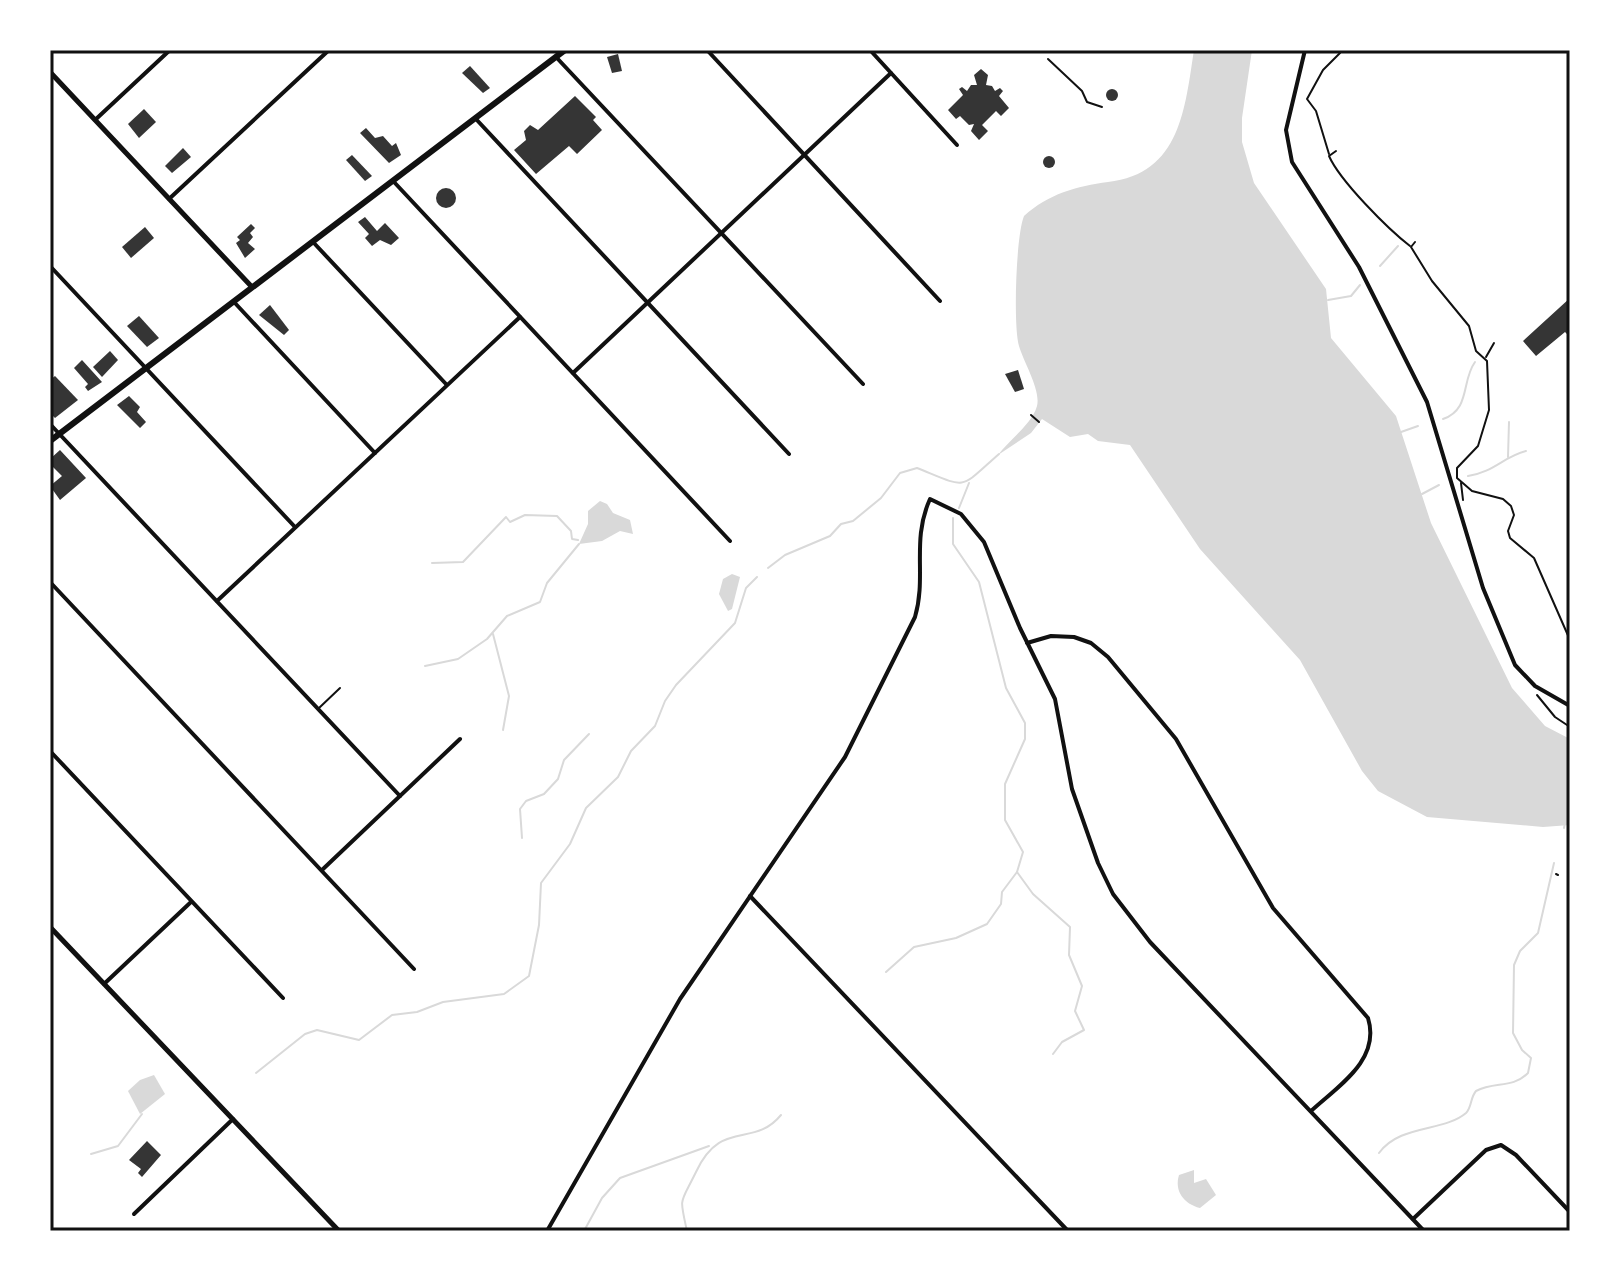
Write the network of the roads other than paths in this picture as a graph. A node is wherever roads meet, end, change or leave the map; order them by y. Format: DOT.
graph roads {
  1 [pos="170,50"];
  2 [pos="329,50"];
  3 [pos="565,50"];
  4 [pos="707,50"];
  5 [pos="870,50"];
  6 [pos="1305,50"];
  7 [pos="556,57"];
  8 [pos="50,72"];
  9 [pos="891,73"];
  10 [pos="475,118"];
  11 [pos="95,120"];
  12 [pos="957,145"];
  13 [pos="805,155"];
  14 [pos="392,180"];
  15 [pos="169,199"];
  16 [pos="721,233"];
  17 [pos="311,240"];
  18 [pos="50,266"];
  19 [pos="251,286"];
  20 [pos="232,300"];
  21 [pos="940,301"];
  22 [pos="647,302"];
  23 [pos="520,317"];
  24 [pos="145,367"];
  25 [pos="573,373"];
  26 [pos="863,384"];
  27 [pos="447,385"];
  28 [pos="50,424"];
  29 [pos="59,434"];
  30 [pos="50,441"];
  31 [pos="375,453"];
  32 [pos="789,454"];
  33 [pos="296,527"];
  34 [pos="730,541"];
  35 [pos="50,582"];
  36 [pos="217,601"];
  37 [pos="1027,643"];
  38 [pos="340,688"];
  39 [pos="1570,706"];
  40 [pos="318,708"];
  41 [pos="460,739"];
  42 [pos="50,751"];
  43 [pos="400,796"];
  44 [pos="321,870"];
  45 [pos="750,896"];
  46 [pos="191,902"];
  47 [pos="50,927"];
  48 [pos="414,969"];
  49 [pos="104,984"];
  50 [pos="283,998"];
  51 [pos="1311,1111"];
  52 [pos="233,1119"];
  53 [pos="1570,1212"];
  54 [pos="134,1214"];
  55 [pos="1413,1219"];
  56 [pos="339,1231"];
  57 [pos="547,1231"];
  58 [pos="1068,1231"];
  59 [pos="1424,1231"];
  1 -- 11 [label="street"];
  2 -- 15 [label="street"];
  3 -- 7 [label="main road"];
  4 -- 13 [label="street"];
  5 -- 9 [label="street"];
  6 -- 39 [label="street"];
  7 -- 10 [label="main road"];
  7 -- 16 [label="street"];
  8 -- 11 [label="street"];
  9 -- 12 [label="street"];
  9 -- 13 [label="street"];
  10 -- 14 [label="main road"];
  10 -- 22 [label="street"];
  11 -- 15 [label="street"];
  13 -- 16 [label="street"];
  13 -- 21 [label="street"];
  14 -- 17 [label="main road"];
  14 -- 23 [label="street"];
  15 -- 19 [label="street"];
  16 -- 22 [label="street"];
  16 -- 26 [label="street"];
  17 -- 19 [label="main road"];
  17 -- 27 [label="street"];
  18 -- 24 [label="street"];
  19 -- 20 [label="main road"];
  20 -- 24 [label="main road"];
  20 -- 31 [label="street"];
  22 -- 25 [label="street"];
  22 -- 32 [label="street"];
  23 -- 25 [label="street"];
  23 -- 27 [label="street"];
  24 -- 29 [label="main road"];
  24 -- 33 [label="street"];
  25 -- 34 [label="street"];
  27 -- 31 [label="street"];
  28 -- 29 [label="street"];
  29 -- 30 [label="main road"];
  29 -- 36 [label="street"];
  31 -- 33 [label="street"];
  33 -- 36 [label="street"];
  35 -- 44 [label="street"];
  36 -- 40 [label="street"];
  37 -- 45 [label="street"];
  37 -- 51 [label="street"];
  37 -- 51 [label="street"];
  38 -- 40 [label="lane"];
  40 -- 43 [label="street"];
  41 -- 43 [label="street"];
  42 -- 46 [label="street"];
  43 -- 44 [label="street"];
  44 -- 48 [label="street"];
  45 -- 57 [label="street"];
  45 -- 58 [label="street"];
  46 -- 49 [label="street"];
  46 -- 50 [label="street"];
  47 -- 49 [label="street"];
  49 -- 52 [label="street"];
  51 -- 55 [label="street"];
  52 -- 54 [label="street"];
  52 -- 56 [label="street"];
  53 -- 55 [label="street"];
  55 -- 59 [label="street"];
}
